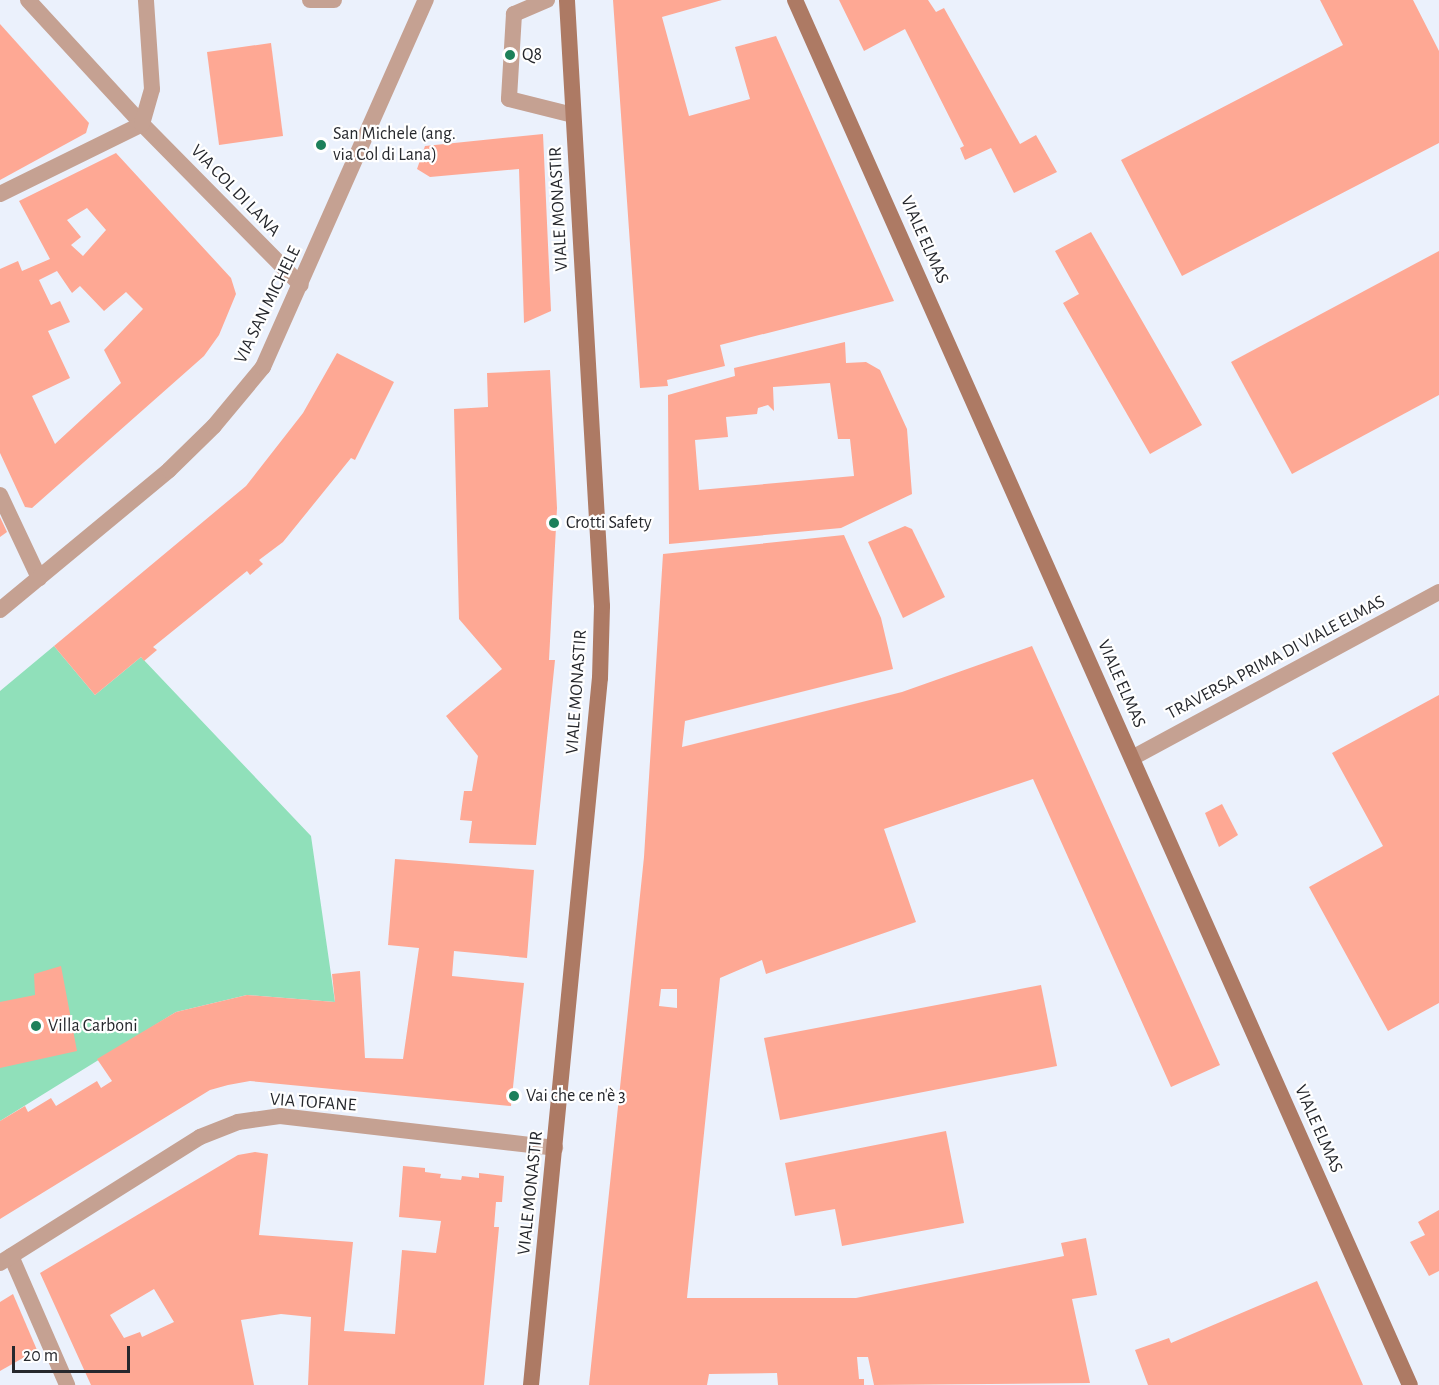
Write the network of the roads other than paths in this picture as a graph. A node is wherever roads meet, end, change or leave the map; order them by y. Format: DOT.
graph roads {
  1 [pos="28,0"];
  2 [pos="146,0"];
  3 [pos="310,0"];
  4 [pos="334,0"];
  5 [pos="426,0"];
  6 [pos="547,0"];
  7 [pos="567,0"];
  8 [pos="795,0"];
  9 [pos="573,116"];
  10 [pos="142,124"];
  11 [pos="0,194"];
  12 [pos="301,285"];
  13 [pos="0,495"];
  14 [pos="39,578"];
  15 [pos="1439,592"];
  16 [pos="0,610"];
  17 [pos="1132,758"];
  18 [pos="555,1148"];
  19 [pos="6,1260"];
  20 [pos="67,1385"];
  21 [pos="531,1385"];
  22 [pos="1410,1385"];
  1 -- 10 [label="street, VIA COL DI LANA"];
  2 -- 10 [label="street"];
  3 -- 4 [label="street"];
  5 -- 12 [label="street, VIA SAN MICHELE"];
  6 -- 9 [label="street"];
  7 -- 9 [label="main road, VIALE MONASTIR"];
  8 -- 17 [label="main road, VIALE ELMAS"];
  9 -- 18 [label="main road, VIALE MONASTIR"];
  10 -- 11 [label="street"];
  10 -- 12 [label="street, VIA COL DI LANA"];
  12 -- 14 [label="street, VIA SAN MICHELE"];
  13 -- 14 [label="street"];
  14 -- 16 [label="street, VIA SAN MICHELE"];
  15 -- 17 [label="street, TRAVERSA PRIMA DI VIALE ELMAS"];
  17 -- 22 [label="main road, VIALE ELMAS"];
  18 -- 19 [label="street, VIA TOFANE"];
  18 -- 21 [label="main road, VIALE MONASTIR"];
  19 -- 20 [label="street"];
}
